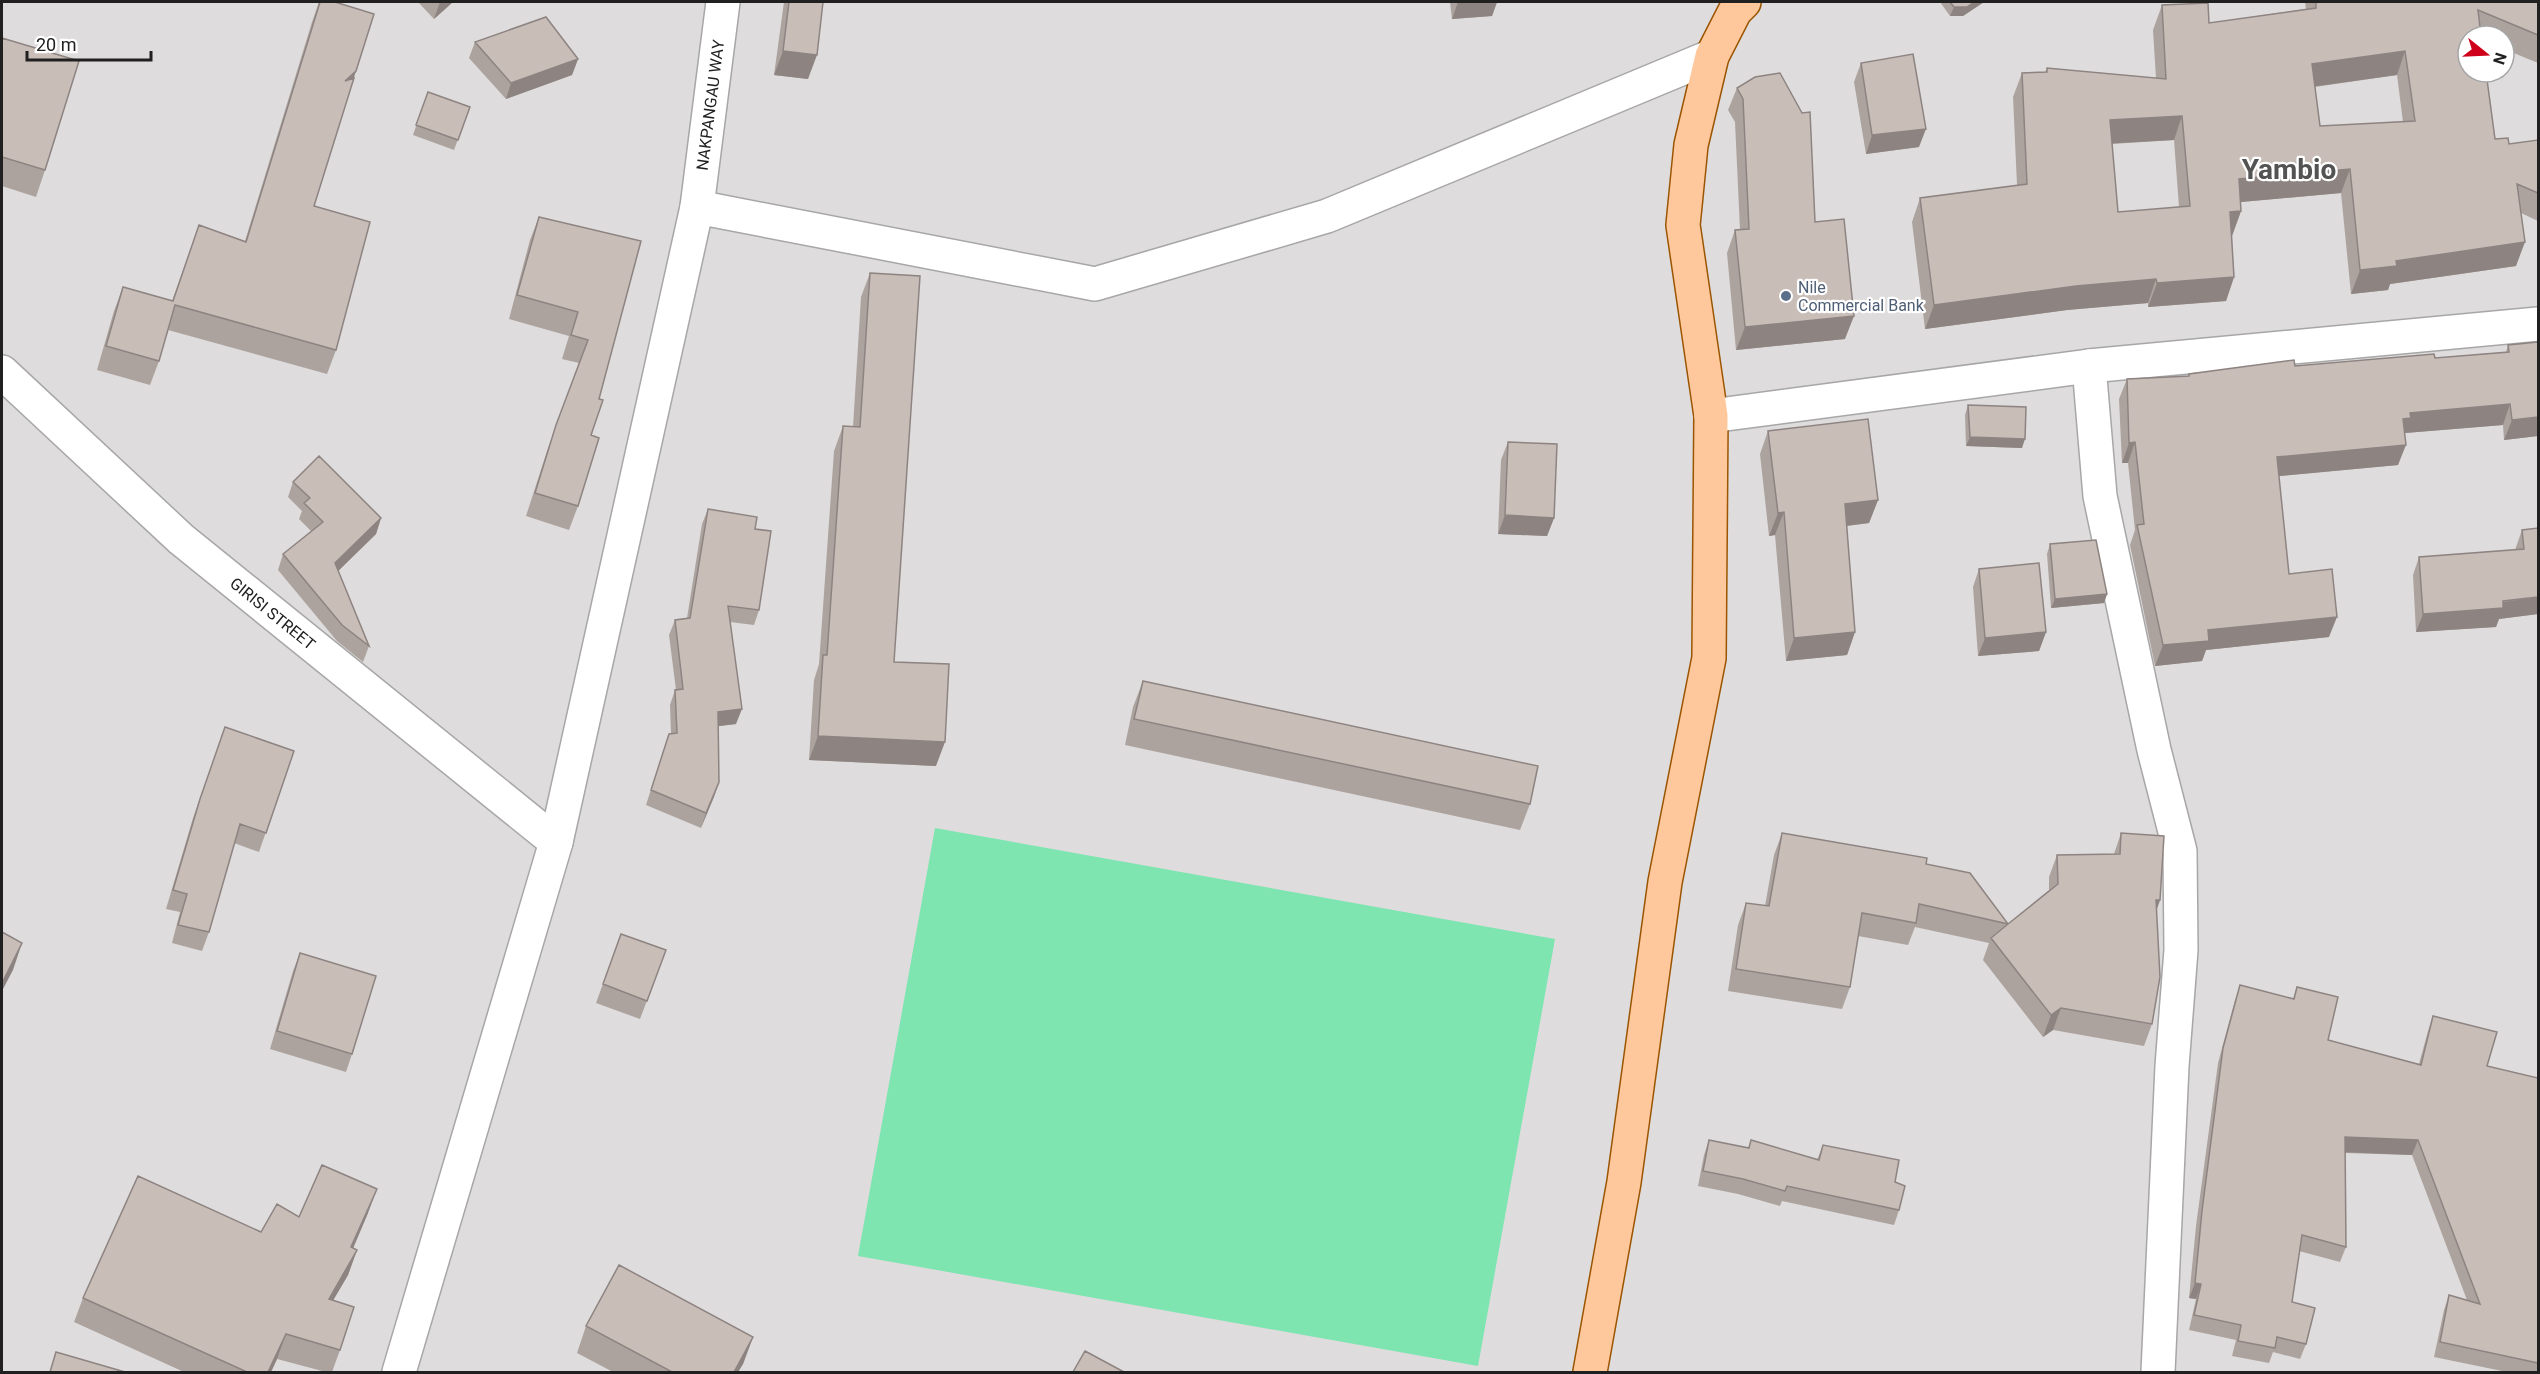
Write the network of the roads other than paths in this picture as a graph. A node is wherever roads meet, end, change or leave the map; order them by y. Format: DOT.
graph roads {
  1 [pos="723,2"];
  2 [pos="1744,2"];
  3 [pos="1712,56"];
  4 [pos="697,207"];
  5 [pos="2538,324"];
  6 [pos="2089,366"];
  7 [pos="2,372"];
  8 [pos="1711,416"];
  9 [pos="556,842"];
  10 [pos="399,1372"];
  11 [pos="1590,1372"];
  12 [pos="2158,1372"];
  1 -- 4 [label="street, NAKPANGAU WAY"];
  2 -- 3 [label="main road"];
  3 -- 4 [label="street"];
  3 -- 8 [label="main road"];
  4 -- 9 [label="street, NAKPANGAU WAY"];
  5 -- 6 [label="street"];
  6 -- 8 [label="street"];
  6 -- 12 [label="street"];
  7 -- 9 [label="street, GIRISI STREET"];
  8 -- 11 [label="main road"];
  9 -- 10 [label="street, NAKPANGAU WAY"];
}
